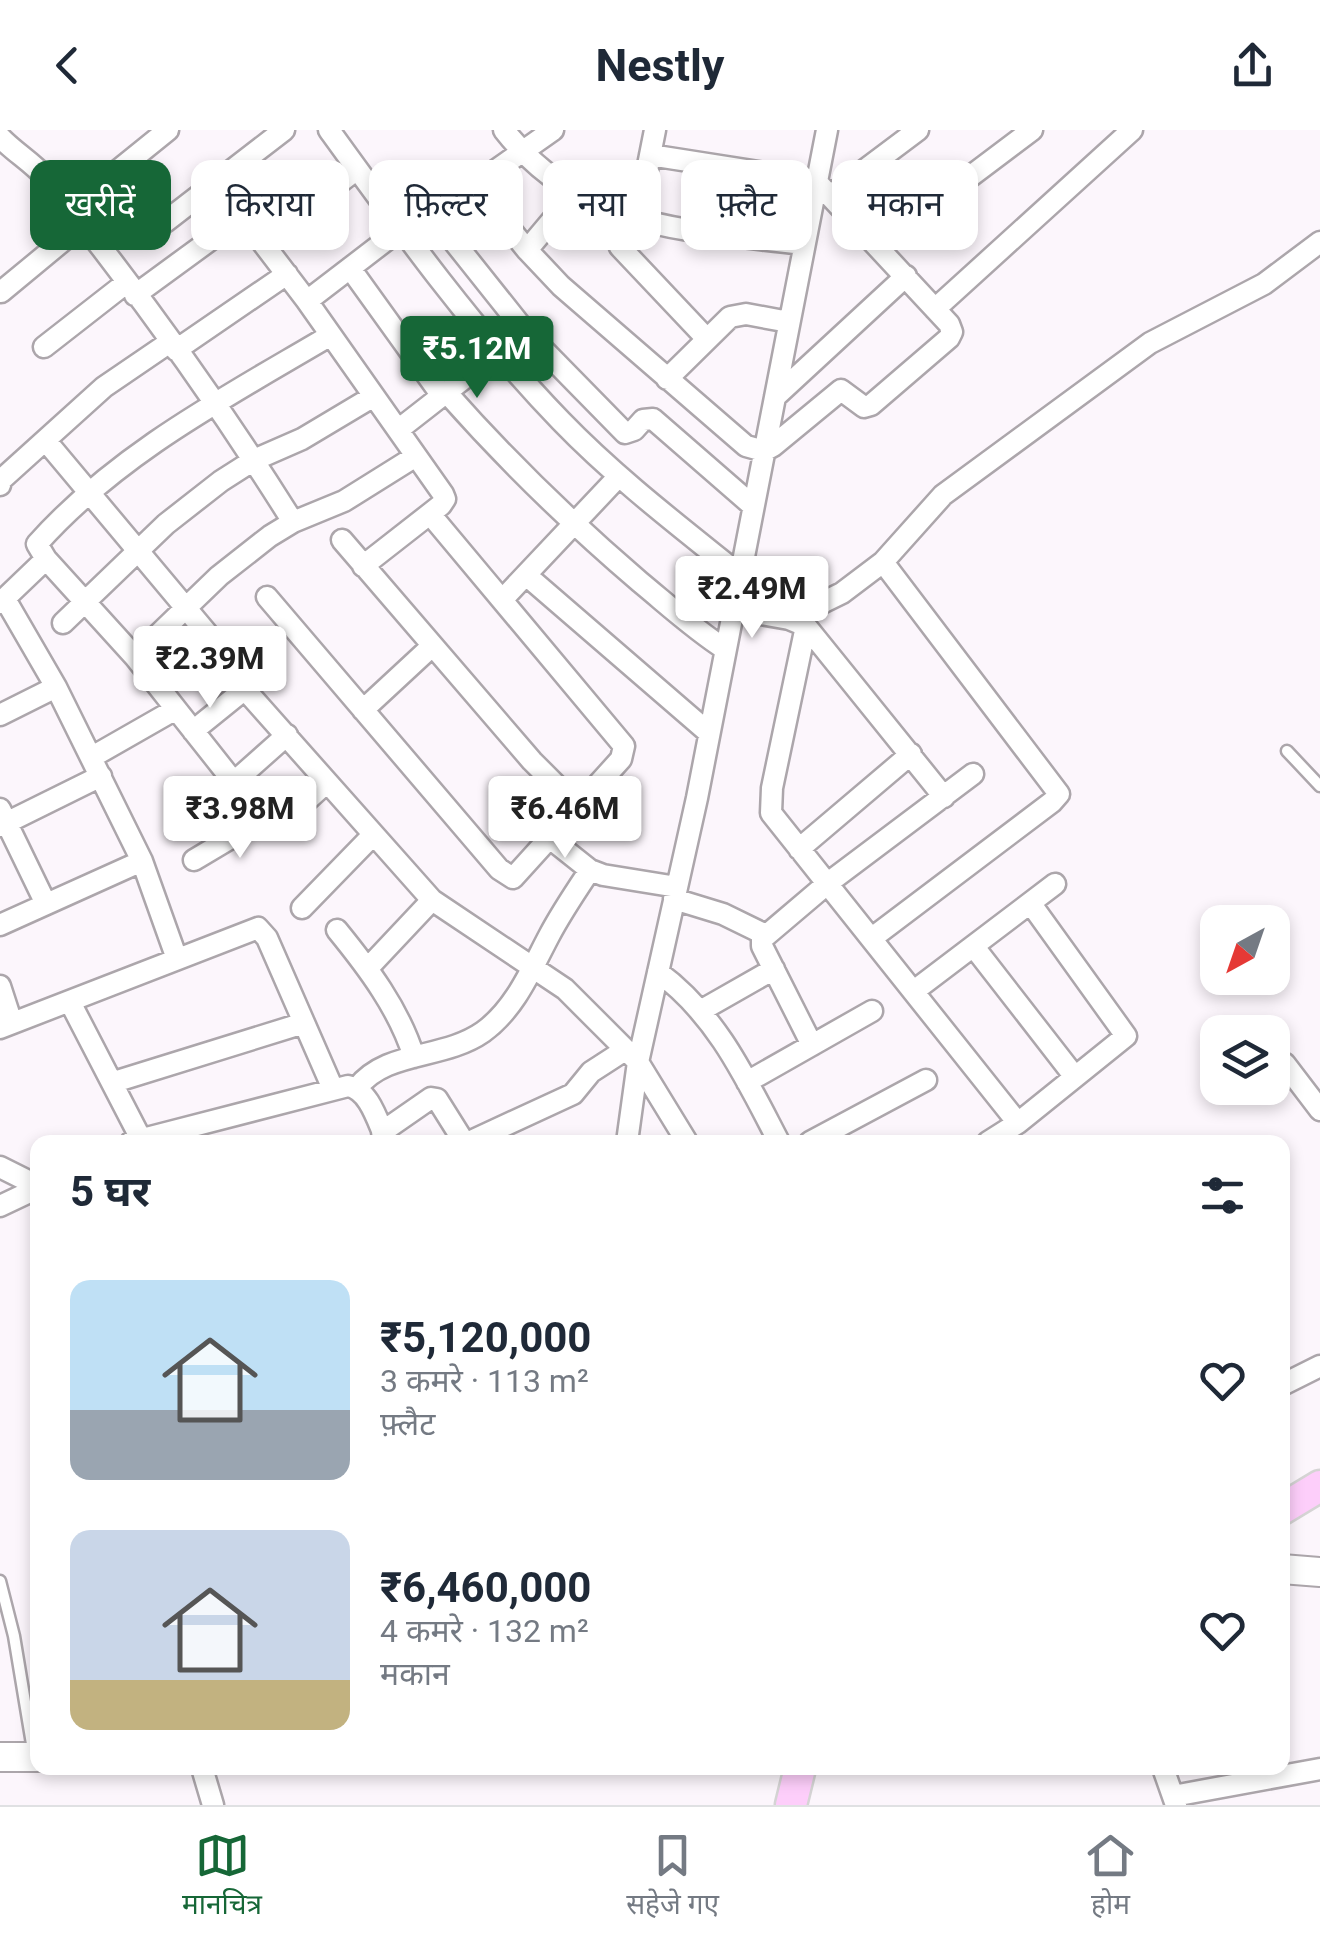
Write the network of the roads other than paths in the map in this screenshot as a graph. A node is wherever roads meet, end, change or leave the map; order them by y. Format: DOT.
graph roads {
  1 [pos="168,130"];
  2 [pos="284,130"];
  3 [pos="329,130"];
  4 [pos="504,130"];
  5 [pos="554,130"];
  6 [pos="655,130"];
  7 [pos="827,130"];
  8 [pos="918,130"];
  9 [pos="1032,130"];
  10 [pos="1132,130"];
  11 [pos="0,137"];
  12 [pos="141,138"];
  13 [pos="521,151"];
  14 [pos="650,155"];
  15 [pos="121,160"];
  16 [pos="245,160"];
  17 [pos="508,160"];
  18 [pos="649,160"];
  19 [pos="30,163"];
  20 [pos="543,168"];
  21 [pos="357,169"];
  22 [pos="978,171"];
  23 [pos="349,175"];
  24 [pos="369,185"];
  25 [pos="823,189"];
  26 [pos="832,198"];
  27 [pos="191,202"];
  28 [pos="171,217"];
  29 [pos="812,219"];
  30 [pos="543,231"];
  31 [pos="1320,242"];
  32 [pos="523,245"];
  33 [pos="52,250"];
  34 [pos="101,250"];
  35 [pos="191,250"];
  36 [pos="269,250"];
  37 [pos="373,250"];
  38 [pos="418,250"];
  39 [pos="460,250"];
  40 [pos="527,250"];
  41 [pos="623,250"];
  42 [pos="802,250"];
  43 [pos="882,250"];
  44 [pos="350,268"];
  45 [pos="287,274"];
  46 [pos="906,276"];
  47 [pos="130,289"];
  48 [pos="1,292"];
  49 [pos="307,301"];
  50 [pos="935,308"];
  51 [pos="789,322"];
  52 [pos="525,331"];
  53 [pos="331,335"];
  54 [pos="707,339"];
  55 [pos="173,346"];
  56 [pos="44,347"];
  57 [pos="497,353"];
  58 [pos="667,379"];
  59 [pos="444,394"];
  60 [pos="374,396"];
  61 [pos="774,398"];
  62 [pos="216,402"];
  63 [pos="398,430"];
  64 [pos="46,441"];
  65 [pos="764,452"];
  66 [pos="416,456"];
  67 [pos="254,460"];
  68 [pos="619,476"];
  69 [pos="0,486"];
  70 [pos="91,493"];
  71 [pos="0,506"];
  72 [pos="753,506"];
  73 [pos="430,514"];
  74 [pos="293,522"];
  75 [pos="573,525"];
  76 [pos="342,540"];
  77 [pos="139,551"];
  78 [pos="46,559"];
  79 [pos="883,562"];
  80 [pos="364,566"];
  81 [pos="526,575"];
  82 [pos="740,575"];
  83 [pos="267,597"];
  84 [pos="502,599"];
  85 [pos="2,601"];
  86 [pos="86,602"];
  87 [pos="733,608"];
  88 [pos="185,610"];
  89 [pos="798,622"];
  90 [pos="63,623"];
  91 [pos="431,647"];
  92 [pos="725,649"];
  93 [pos="135,657"];
  94 [pos="56,687"];
  95 [pos="245,689"];
  96 [pos="176,709"];
  97 [pos="363,710"];
  98 [pos="0,715"];
  99 [pos="193,731"];
  100 [pos="709,733"];
  101 [pos="287,735"];
  102 [pos="1287,751"];
  103 [pos="911,754"];
  104 [pos="97,767"];
  105 [pos="973,774"];
  106 [pos="327,782"];
  107 [pos="233,784"];
  108 [pos="1320,786"];
  109 [pos="944,796"];
  110 [pos="580,808"];
  111 [pos="2,819"];
  112 [pos="261,820"];
  113 [pos="373,835"];
  114 [pos="551,839"];
  115 [pos="800,849"];
  116 [pos="194,860"];
  117 [pos="142,861"];
  118 [pos="590,870"];
  119 [pos="828,883"];
  120 [pos="1055,884"];
  121 [pos="676,893"];
  122 [pos="432,900"];
  123 [pos="46,904"];
  124 [pos="1031,904"];
  125 [pos="302,908"];
  126 [pos="0,925"];
  127 [pos="337,930"];
  128 [pos="766,935"];
  129 [pos="872,938"];
  130 [pos="974,946"];
  131 [pos="177,959"];
  132 [pos="534,967"];
  133 [pos="368,968"];
  134 [pos="774,969"];
  135 [pos="658,972"];
  136 [pos="0,986"];
  137 [pos="914,991"];
  138 [pos="70,1002"];
  139 [pos="702,1010"];
  140 [pos="872,1011"];
  141 [pos="304,1023"];
  142 [pos="6,1026"];
  143 [pos="812,1045"];
  144 [pos="632,1056"];
  145 [pos="414,1057"];
  146 [pos="1290,1069"];
  147 [pos="1076,1077"];
  148 [pos="926,1080"];
  149 [pos="114,1082"];
  150 [pos="747,1082"];
  151 [pos="357,1088"];
  152 [pos="332,1089"];
  153 [pos="1320,1110"];
  154 [pos="1018,1123"];
  155 [pos="134,1135"];
  156 [pos="159,1135"];
  157 [pos="383,1135"];
  158 [pos="386,1135"];
  159 [pos="461,1135"];
  160 [pos="482,1135"];
  161 [pos="627,1135"];
  162 [pos="683,1135"];
  163 [pos="775,1135"];
  164 [pos="823,1135"];
  165 [pos="999,1135"];
  166 [pos="0,1167"];
  167 [pos="30,1183"];
  168 [pos="30,1191"];
  169 [pos="0,1206"];
  170 [pos="1320,1366"];
  171 [pos="1290,1381"];
  172 [pos="1320,1486"];
  173 [pos="1320,1500"];
  174 [pos="1290,1503"];
  175 [pos="1290,1517"];
  176 [pos="1290,1570"];
  177 [pos="1320,1572"];
  178 [pos="0,1582"];
  179 [pos="30,1724"];
  180 [pos="0,1757"];
  181 [pos="30,1757"];
  182 [pos="1320,1769"];
  183 [pos="1290,1774"];
  184 [pos="204,1775"];
  185 [pos="784,1775"];
  186 [pos="798,1775"];
  187 [pos="1165,1775"];
  188 [pos="1286,1775"];
  189 [pos="1247,1782"];
  190 [pos="1174,1801"];
  191 [pos="213,1805"];
  192 [pos="778,1805"];
  193 [pos="791,1805"];
  194 [pos="1252,1805"];
  1 -- 12 [label="street"];
  2 -- 16 [label="street"];
  3 -- 21 [label="street"];
  4 -- 13 [label="street"];
  5 -- 13 [label="street"];
  6 -- 14 [label="street"];
  7 -- 25 [label="street"];
  8 -- 25 [label="street"];
  9 -- 22 [label="street"];
  10 -- 50 [label="street"];
  11 -- 19 [label="street"];
  12 -- 15 [label="street"];
  13 -- 17 [label="street"];
  13 -- 20 [label="street"];
  14 -- 18 [label="street"];
  14 -- 25 [label="street"];
  21 -- 23 [label="street"];
  21 -- 24 [label="street"];
  25 -- 26 [label="street"];
  25 -- 29 [label="street"];
  27 -- 28 [label="street"];
  30 -- 40 [label="street"];
  31 -- 79 [label="street"];
  32 -- 40 [label="street"];
  33 -- 48 [label="street"];
  34 -- 47 [label="street"];
  35 -- 47 [label="street"];
  36 -- 45 [label="street"];
  37 -- 44 [label="street"];
  38 -- 57 [label="street"];
  39 -- 52 [label="street"];
  40 -- 58 [label="street"];
  41 -- 54 [label="street"];
  42 -- 51 [label="street"];
  43 -- 46 [label="street"];
  44 -- 49 [label="street"];
  44 -- 59 [label="street"];
  45 -- 49 [label="street"];
  45 -- 55 [label="street"];
  46 -- 50 [label="street"];
  46 -- 61 [label="street"];
  47 -- 55 [label="street"];
  47 -- 56 [label="street"];
  49 -- 53 [label="street"];
  50 -- 65 [label="street"];
  51 -- 54 [label="street"];
  51 -- 61 [label="street"];
  52 -- 57 [label="street"];
  52 -- 72 [label="street"];
  53 -- 60 [label="street"];
  53 -- 62 [label="street"];
  54 -- 58 [label="street"];
  55 -- 62 [label="street"];
  55 -- 64 [label="street"];
  57 -- 59 [label="street"];
  57 -- 68 [label="street"];
  58 -- 65 [label="street"];
  59 -- 63 [label="street"];
  59 -- 75 [label="street"];
  60 -- 63 [label="street"];
  60 -- 67 [label="street"];
  61 -- 65 [label="street"];
  62 -- 67 [label="street"];
  62 -- 70 [label="street"];
  63 -- 66 [label="street"];
  64 -- 69 [label="street"];
  64 -- 70 [label="street"];
  65 -- 72 [label="street"];
  66 -- 73 [label="street"];
  66 -- 74 [label="street"];
  67 -- 74 [label="street"];
  67 -- 77 [label="street"];
  68 -- 75 [label="street"];
  68 -- 82 [label="street"];
  69 -- 71 [label="street"];
  70 -- 77 [label="street"];
  70 -- 78 [label="street"];
  72 -- 82 [label="street"];
  73 -- 80 [label="street"];
  73 -- 84 [label="street"];
  74 -- 88 [label="street"];
  75 -- 81 [label="street"];
  75 -- 92 [label="street"];
  76 -- 80 [label="street"];
  77 -- 86 [label="street"];
  77 -- 88 [label="street"];
  78 -- 85 [label="street"];
  78 -- 86 [label="street"];
  79 -- 89 [label="street"];
  79 -- 129 [label="street"];
  80 -- 91 [label="street"];
  81 -- 84 [label="street"];
  81 -- 100 [label="street"];
  82 -- 87 [label="street"];
  83 -- 97 [label="street"];
  84 -- 110 [label="street"];
  85 -- 94 [label="street"];
  86 -- 90 [label="street"];
  86 -- 93 [label="street"];
  87 -- 89 [label="street"];
  87 -- 92 [label="street"];
  88 -- 93 [label="street"];
  88 -- 95 [label="street"];
  89 -- 103 [label="street"];
  89 -- 115 [label="street"];
  91 -- 97 [label="street"];
  91 -- 110 [label="street"];
  92 -- 100 [label="street"];
  93 -- 96 [label="street"];
  94 -- 98 [label="street"];
  94 -- 104 [label="street"];
  95 -- 99 [label="street"];
  95 -- 101 [label="street"];
  96 -- 99 [label="street"];
  96 -- 104 [label="street"];
  97 -- 114 [label="street"];
  99 -- 107 [label="street"];
  100 -- 121 [label="street"];
  101 -- 106 [label="street"];
  101 -- 107 [label="street"];
  102 -- 108 [label="lane"];
  103 -- 109 [label="street"];
  103 -- 115 [label="street"];
  104 -- 111 [label="street"];
  104 -- 117 [label="street"];
  105 -- 109 [label="street"];
  106 -- 112 [label="street"];
  106 -- 113 [label="street"];
  107 -- 112 [label="street"];
  109 -- 119 [label="street"];
  110 -- 114 [label="street"];
  111 -- 123 [label="street"];
  112 -- 116 [label="street"];
  113 -- 122 [label="street"];
  113 -- 125 [label="street"];
  114 -- 118 [label="street"];
  115 -- 119 [label="street"];
  117 -- 123 [label="street"];
  117 -- 131 [label="street"];
  118 -- 121 [label="street"];
  118 -- 132 [label="street"];
  119 -- 128 [label="street"];
  119 -- 129 [label="street"];
  120 -- 124 [label="street"];
  121 -- 128 [label="street"];
  121 -- 135 [label="street"];
  122 -- 132 [label="street"];
  122 -- 133 [label="street"];
  123 -- 126 [label="street"];
  124 -- 130 [label="street"];
  124 -- 147 [label="street"];
  127 -- 133 [label="street"];
  128 -- 134 [label="street"];
  129 -- 137 [label="street"];
  130 -- 137 [label="street"];
  130 -- 147 [label="street"];
  131 -- 138 [label="street"];
  131 -- 141 [label="street"];
  132 -- 144 [label="street"];
  132 -- 145 [label="street"];
  133 -- 145 [label="street"];
  134 -- 139 [label="street"];
  134 -- 143 [label="street"];
  135 -- 139 [label="street"];
  135 -- 144 [label="street"];
  136 -- 142 [label="street"];
  137 -- 154 [label="street"];
  138 -- 142 [label="street"];
  138 -- 149 [label="street"];
  139 -- 150 [label="street"];
  140 -- 143 [label="street"];
  141 -- 149 [label="street"];
  141 -- 152 [label="street"];
  143 -- 150 [label="street"];
  144 -- 160 [label="street"];
  144 -- 161 [label="street"];
  144 -- 162 [label="street"];
  145 -- 151 [label="street"];
  146 -- 153 [label="street"];
  147 -- 154 [label="street"];
  148 -- 164 [label="street"];
  149 -- 155 [label="street"];
  150 -- 163 [label="street"];
  151 -- 152 [label="street"];
  151 -- 157 [label="street"];
  152 -- 156 [label="street"];
  154 -- 165 [label="street"];
  158 -- 159 [label="street"];
  166 -- 167 [label="street"];
  168 -- 169 [label="street"];
  170 -- 171 [label="street"];
  172 -- 174 [label="main road"];
  173 -- 175 [label="main road"];
  176 -- 177 [label="street"];
  178 -- 179 [label="lane"];
  180 -- 181 [label="street"];
  182 -- 183 [label="street"];
  184 -- 191 [label="street"];
  185 -- 192 [label="main road"];
  186 -- 193 [label="main road"];
  187 -- 190 [label="street"];
  188 -- 189 [label="street"];
  189 -- 190 [label="street"];
  189 -- 194 [label="street"];
}
